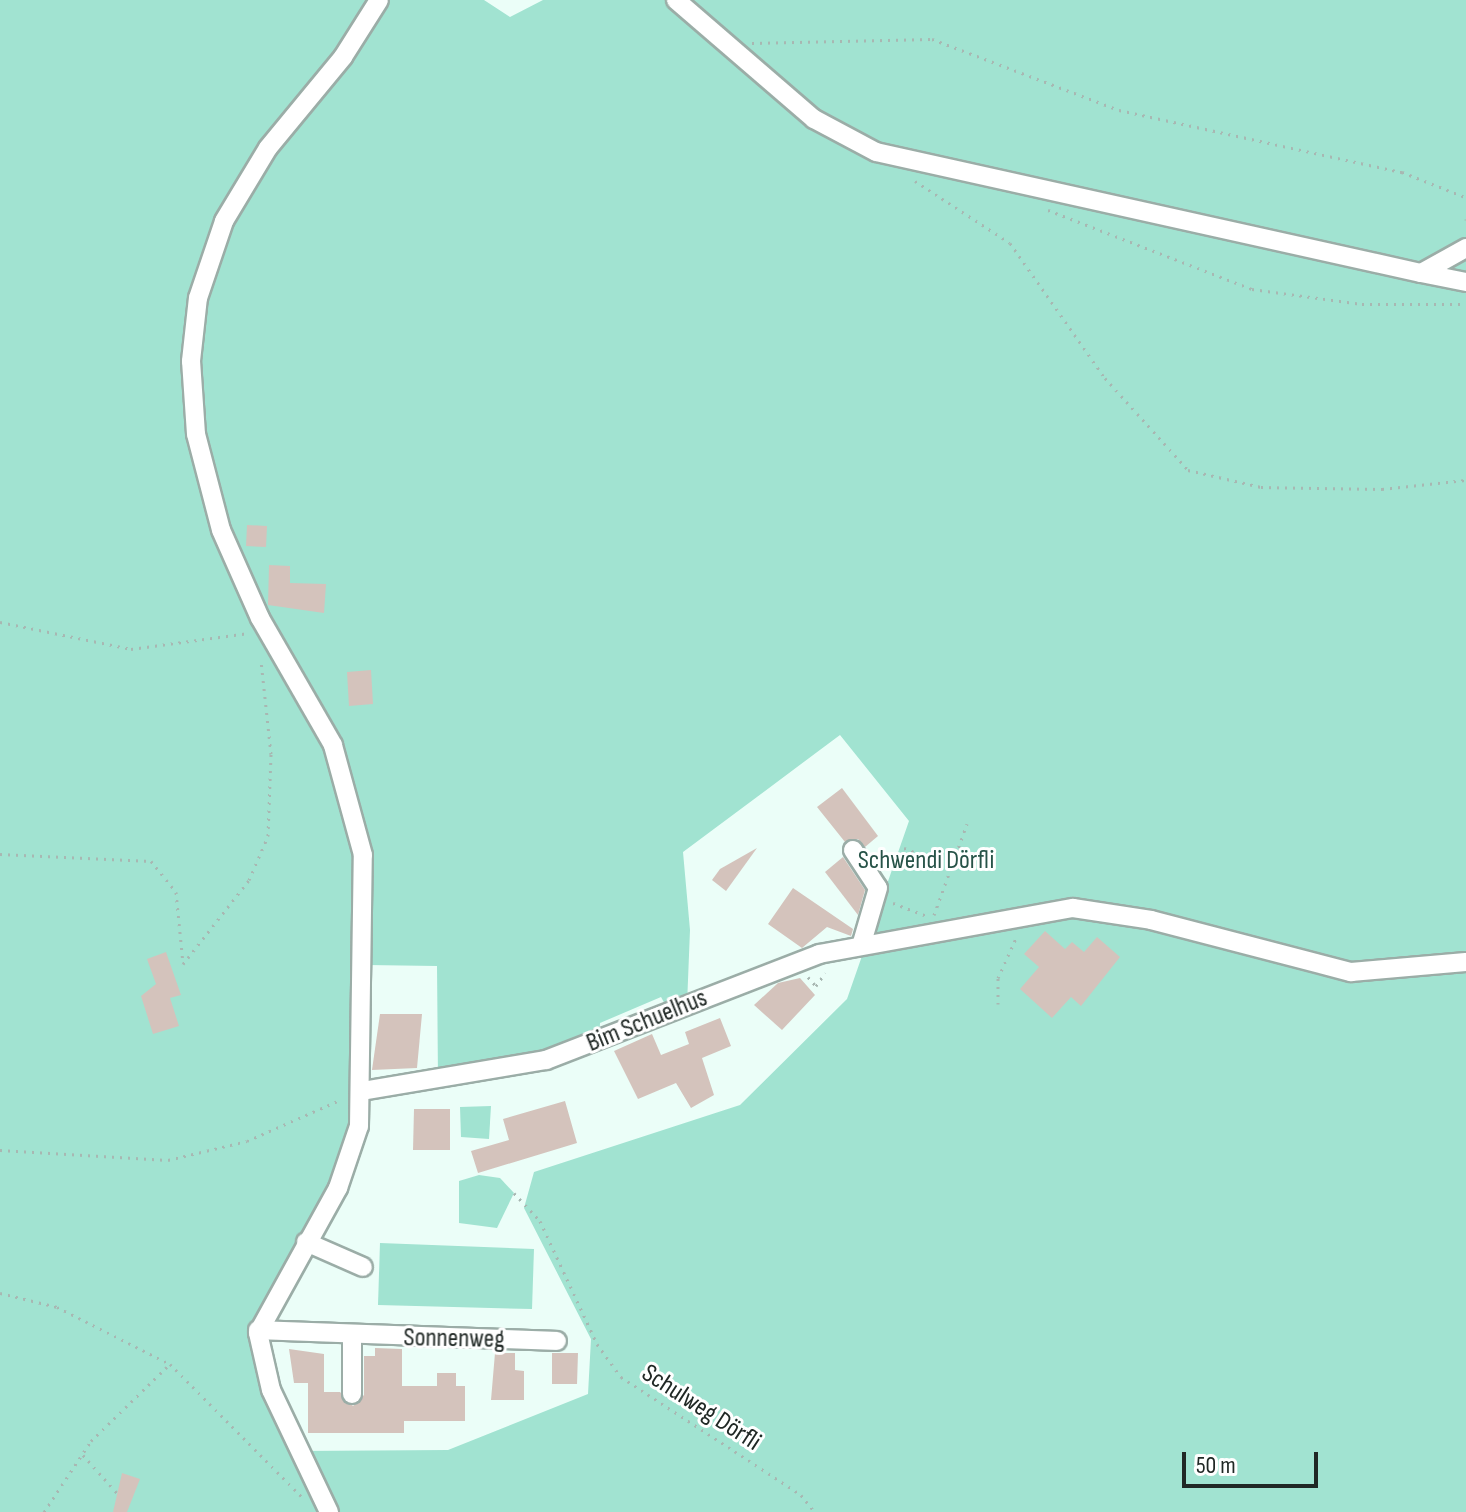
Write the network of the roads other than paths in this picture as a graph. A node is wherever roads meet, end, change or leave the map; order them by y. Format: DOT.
graph roads {
  1 [pos="379,0"];
  2 [pos="676,0"];
  3 [pos="1466,248"];
  4 [pos="1421,273"];
  5 [pos="1466,282"];
  6 [pos="853,850"];
  7 [pos="861,946"];
  8 [pos="1466,962"];
  9 [pos="362,1096"];
  10 [pos="306,1242"];
  11 [pos="363,1267"];
  12 [pos="258,1330"];
  13 [pos="352,1336"];
  14 [pos="557,1341"];
  15 [pos="352,1394"];
  16 [pos="325,1504"];
  1 -- 9 [label="street"];
  2 -- 4 [label="street"];
  3 -- 4 [label="street"];
  4 -- 5 [label="street"];
  6 -- 7 [label="street"];
  7 -- 8 [label="street, Bim Schuelhus"];
  7 -- 9 [label="street, Bim Schuelhus"];
  9 -- 10 [label="street"];
  10 -- 11 [label="street"];
  10 -- 12 [label="street"];
  12 -- 13 [label="street, Sonnenweg"];
  12 -- 16 [label="street"];
  13 -- 14 [label="street, Sonnenweg"];
  13 -- 15 [label="street"];
}
